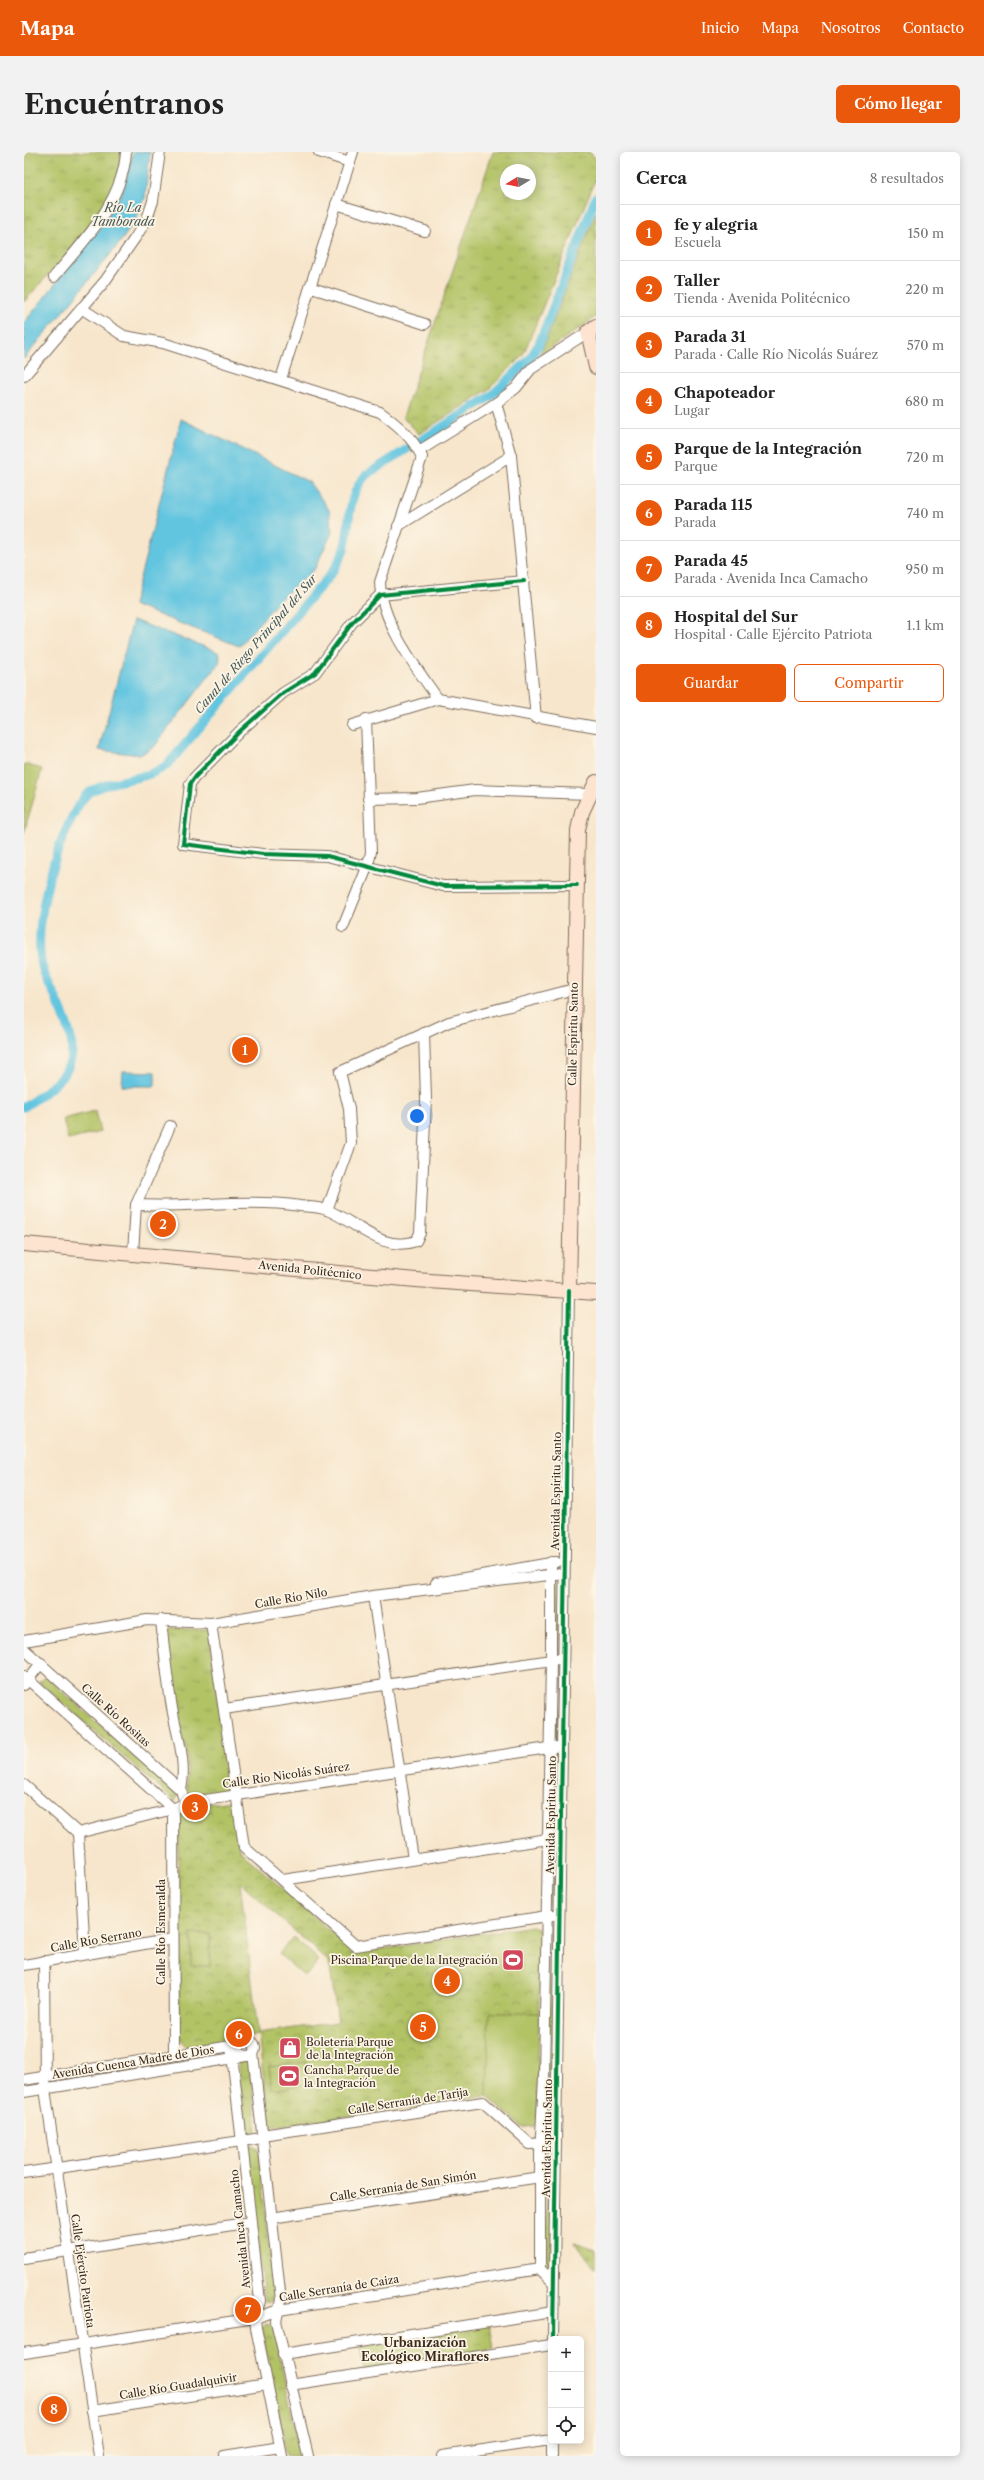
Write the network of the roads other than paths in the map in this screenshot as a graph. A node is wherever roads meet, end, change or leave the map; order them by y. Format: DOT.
graph roads {
  1 [pos="126,152"];
  2 [pos="160,152"];
  3 [pos="319,152"];
  4 [pos="351,157"];
  5 [pos="336,204"];
  6 [pos="425,231"];
  7 [pos="54,277"];
  8 [pos="309,287"];
  9 [pos="81,308"];
  10 [pos="425,324"];
  11 [pos="592,329"];
  12 [pos="596,367"];
  13 [pos="24,376"];
  14 [pos="281,379"];
  15 [pos="496,403"];
  16 [pos="416,446"];
  17 [pos="511,456"];
  18 [pos="398,526"];
  19 [pos="524,581"];
  20 [pos="380,595"];
  21 [pos="438,699"];
  22 [pos="536,718"];
  23 [pos="366,719"];
  24 [pos="352,724"];
  25 [pos="596,726"];
  26 [pos="596,782"];
  27 [pos="588,794"];
  28 [pos="368,799"];
  29 [pos="368,865"];
  30 [pos="576,885"];
  31 [pos="343,927"];
  32 [pos="574,989"];
  33 [pos="424,1033"];
  34 [pos="170,1126"];
  35 [pos="136,1205"];
  36 [pos="327,1210"];
  37 [pos="24,1244"];
  38 [pos="133,1253"];
  39 [pos="569,1290"];
  40 [pos="596,1293"];
  41 [pos="564,1561"];
  42 [pos="550,1562"];
  43 [pos="551,1574"];
  44 [pos="563,1574"];
  45 [pos="414,1593"];
  46 [pos="373,1596"];
  47 [pos="160,1620"];
  48 [pos="211,1623"];
  49 [pos="24,1641"];
  50 [pos="24,1649"];
  51 [pos="562,1659"];
  52 [pos="551,1660"];
  53 [pos="41,1663"];
  54 [pos="25,1680"];
  55 [pos="385,1684"];
  56 [pos="224,1709"];
  57 [pos="561,1747"];
  58 [pos="549,1748"];
  59 [pos="399,1771"];
  60 [pos="24,1785"];
  61 [pos="181,1790"];
  62 [pos="28,1793"];
  63 [pos="236,1795"];
  64 [pos="186,1803"];
  65 [pos="173,1809"];
  66 [pos="78,1833"];
  67 [pos="547,1838"];
  68 [pos="560,1838"];
  69 [pos="413,1859"];
  70 [pos="283,1880"];
  71 [pos="546,1915"];
  72 [pos="559,1915"];
  73 [pos="173,1939"];
  74 [pos="85,1954"];
  75 [pos="44,1961"];
  76 [pos="24,1964"];
  77 [pos="231,2046"];
  78 [pos="174,2055"];
  79 [pos="249,2055"];
  80 [pos="233,2058"];
  81 [pos="45,2076"];
  82 [pos="24,2080"];
  83 [pos="45,2089"];
  84 [pos="24,2092"];
  85 [pos="262,2137"];
  86 [pos="243,2141"];
  87 [pos="556,2142"];
  88 [pos="542,2143"];
  89 [pos="56,2168"];
  90 [pos="24,2173"];
  91 [pos="540,2177"];
  92 [pos="271,2218"];
  93 [pos="250,2222"];
  94 [pos="68,2251"];
  95 [pos="24,2258"];
  96 [pos="540,2269"];
  97 [pos="553,2282"];
  98 [pos="279,2310"];
  99 [pos="553,2312"];
  100 [pos="255,2318"];
  101 [pos="552,2336"];
  102 [pos="82,2344"];
  103 [pos="548,2345"];
  104 [pos="24,2353"];
  105 [pos="282,2354"];
  106 [pos="267,2384"];
  107 [pos="290,2385"];
  108 [pos="92,2411"];
  109 [pos="548,2440"];
  110 [pos="551,2444"];
  111 [pos="281,2451"];
  112 [pos="99,2456"];
  113 [pos="224,2456"];
  114 [pos="308,2456"];
  115 [pos="442,2456"];
  116 [pos="552,2456"];
  1 -- 7 [label="street"];
  2 -- 9 [label="street"];
  3 -- 4 [label="street"];
  4 -- 5 [label="street"];
  5 -- 6 [label="street"];
  5 -- 8 [label="street"];
  8 -- 10 [label="street"];
  8 -- 14 [label="street"];
  9 -- 13 [label="street"];
  9 -- 14 [label="street"];
  11 -- 12 [label="main road"];
  11 -- 15 [label="street"];
  14 -- 16 [label="street"];
  15 -- 16 [label="street"];
  15 -- 17 [label="street"];
  16 -- 18 [label="street"];
  17 -- 18 [label="street"];
  17 -- 19 [label="street"];
  18 -- 20 [label="street"];
  19 -- 20 [label="street"];
  19 -- 22 [label="street"];
  20 -- 21 [label="street"];
  20 -- 29 [label="street"];
  21 -- 22 [label="street"];
  21 -- 23 [label="street"];
  22 -- 25 [label="street"];
  23 -- 24 [label="street"];
  23 -- 28 [label="street"];
  26 -- 27 [label="main road, Calle Espíritu Santo"];
  27 -- 28 [label="street"];
  27 -- 30 [label="main road, Calle Espíritu Santo"];
  28 -- 29 [label="street"];
  29 -- 30 [label="street"];
  29 -- 31 [label="street"];
  30 -- 32 [label="main road, Calle Espíritu Santo"];
  32 -- 33 [label="street"];
  32 -- 39 [label="main road, Calle Espíritu Santo"];
  33 -- 36 [label="street"];
  33 -- 36 [label="street"];
  34 -- 35 [label="street"];
  35 -- 36 [label="street"];
  35 -- 38 [label="street"];
  37 -- 38 [label="main road, Avenida Politécnico"];
  38 -- 39 [label="main road, Avenida Politécnico"];
  39 -- 40 [label="main road, Avenida Politécnico"];
  39 -- 41 [label="street, Avenida Espíritu Santo"];
  41 -- 42 [label="street"];
  41 -- 44 [label="street, Avenida Espíritu Santo"];
  42 -- 43 [label="street, Avenida Espíritu Santo"];
  42 -- 45 [label="street"];
  43 -- 44 [label="street, Calle Río Nilo"];
  43 -- 45 [label="street, Calle Río Nilo"];
  43 -- 52 [label="street, Avenida Espíritu Santo"];
  44 -- 51 [label="street, Avenida Espíritu Santo"];
  45 -- 46 [label="street, Calle Río Nilo"];
  46 -- 48 [label="street, Calle Río Nilo"];
  46 -- 55 [label="street"];
  47 -- 48 [label="street, Calle Río Nilo"];
  47 -- 49 [label="street, Calle Río Nilo"];
  47 -- 61 [label="street"];
  48 -- 56 [label="street"];
  50 -- 53 [label="street, Calle Río Rositas"];
  51 -- 52 [label="street"];
  51 -- 57 [label="street, Avenida Espíritu Santo"];
  52 -- 55 [label="street"];
  52 -- 58 [label="street, Avenida Espíritu Santo"];
  53 -- 54 [label="street"];
  53 -- 61 [label="street, Calle Río Rositas"];
  54 -- 65 [label="street"];
  55 -- 56 [label="street"];
  55 -- 59 [label="street"];
  56 -- 63 [label="street"];
  57 -- 58 [label="street, Calle Río Nicolás Suárez"];
  57 -- 68 [label="street, Avenida Espíritu Santo"];
  58 -- 59 [label="street, Calle Río Nicolás Suárez"];
  58 -- 67 [label="street, Avenida Espíritu Santo"];
  59 -- 63 [label="street, Calle Río Nicolás Suárez"];
  59 -- 69 [label="street"];
  60 -- 62 [label="street"];
  61 -- 64 [label="street, Calle Río Rositas"];
  62 -- 66 [label="street"];
  63 -- 64 [label="street, Calle Río Nicolás Suárez"];
  63 -- 70 [label="street"];
  64 -- 65 [label="street, Calle Río Nicolás Suárez"];
  65 -- 66 [label="street, Calle Río Nicolás Suárez"];
  65 -- 73 [label="street, Calle Río Esmeralda"];
  66 -- 74 [label="street"];
  67 -- 68 [label="street"];
  67 -- 69 [label="street"];
  67 -- 71 [label="street, Avenida Espíritu Santo"];
  68 -- 72 [label="street, Avenida Espíritu Santo"];
  69 -- 70 [label="street"];
  70 -- 71 [label="street"];
  71 -- 72 [label="street"];
  71 -- 88 [label="street, Avenida Espíritu Santo"];
  72 -- 87 [label="street, Avenida Espíritu Santo"];
  73 -- 74 [label="street, Calle Río Serrano"];
  73 -- 78 [label="street, Calle Río Esmeralda"];
  74 -- 75 [label="street, Calle Río Serrano"];
  75 -- 76 [label="street, Calle Río Serrano"];
  75 -- 81 [label="street"];
  77 -- 78 [label="street, Avenida Cuenca Madre de Dios"];
  77 -- 79 [label="street, Avenida Cuenca Madre de Dios"];
  77 -- 80 [label="street, Avenida Inca Camacho"];
  78 -- 81 [label="street, Avenida Cuenca Madre de Dios"];
  79 -- 80 [label="street, Avenida Cuenca Madre de Dios"];
  79 -- 85 [label="street"];
  80 -- 83 [label="street, Avenida Cuenca Madre de Dios"];
  80 -- 86 [label="street, Avenida Inca Camacho"];
  81 -- 82 [label="street, Avenida Cuenca Madre de Dios"];
  81 -- 83 [label="street, Calle Ejército Patriota"];
  83 -- 84 [label="street, Avenida Cuenca Madre de Dios"];
  83 -- 89 [label="street, Calle Ejército Patriota"];
  85 -- 86 [label="street, Calle Serranía de Tarija"];
  85 -- 88 [label="street, Calle Serranía de Tarija"];
  85 -- 92 [label="street"];
  86 -- 89 [label="street, Calle Serranía de Tarija"];
  86 -- 93 [label="street, Avenida Inca Camacho"];
  87 -- 88 [label="street"];
  87 -- 97 [label="street, Avenida Espíritu Santo"];
  88 -- 91 [label="street, Avenida Espíritu Santo"];
  89 -- 90 [label="street, Calle Serranía de Tarija"];
  89 -- 94 [label="street, Calle Ejército Patriota"];
  91 -- 92 [label="street, Calle Serranía de San Simón"];
  91 -- 96 [label="street, Avenida Espíritu Santo"];
  92 -- 98 [label="street"];
  93 -- 94 [label="street"];
  93 -- 100 [label="street, Avenida Inca Camacho"];
  94 -- 95 [label="street"];
  94 -- 102 [label="street, Calle Ejército Patriota"];
  96 -- 97 [label="street"];
  96 -- 98 [label="street, Calle Serranía de Caiza"];
  97 -- 99 [label="street, Avenida Espíritu Santo"];
  98 -- 100 [label="street, Calle Serranía de Caiza"];
  98 -- 105 [label="street"];
  99 -- 101 [label="street, Avenida Espíritu Santo"];
  99 -- 105 [label="street"];
  100 -- 102 [label="street, Calle Serranía de Caiza"];
  100 -- 106 [label="street, Avenida Inca Camacho"];
  102 -- 104 [label="street, Calle Serranía de Caiza"];
  102 -- 108 [label="street, Calle Ejército Patriota"];
  103 -- 107 [label="street"];
  105 -- 107 [label="street"];
  106 -- 108 [label="street, Calle Río Guadalquivir"];
  106 -- 111 [label="street, Avenida Inca Camacho"];
  107 -- 114 [label="street"];
  108 -- 112 [label="street, Calle Ejército Patriota"];
  109 -- 115 [label="street"];
  110 -- 116 [label="street"];
  111 -- 113 [label="street"];
}
